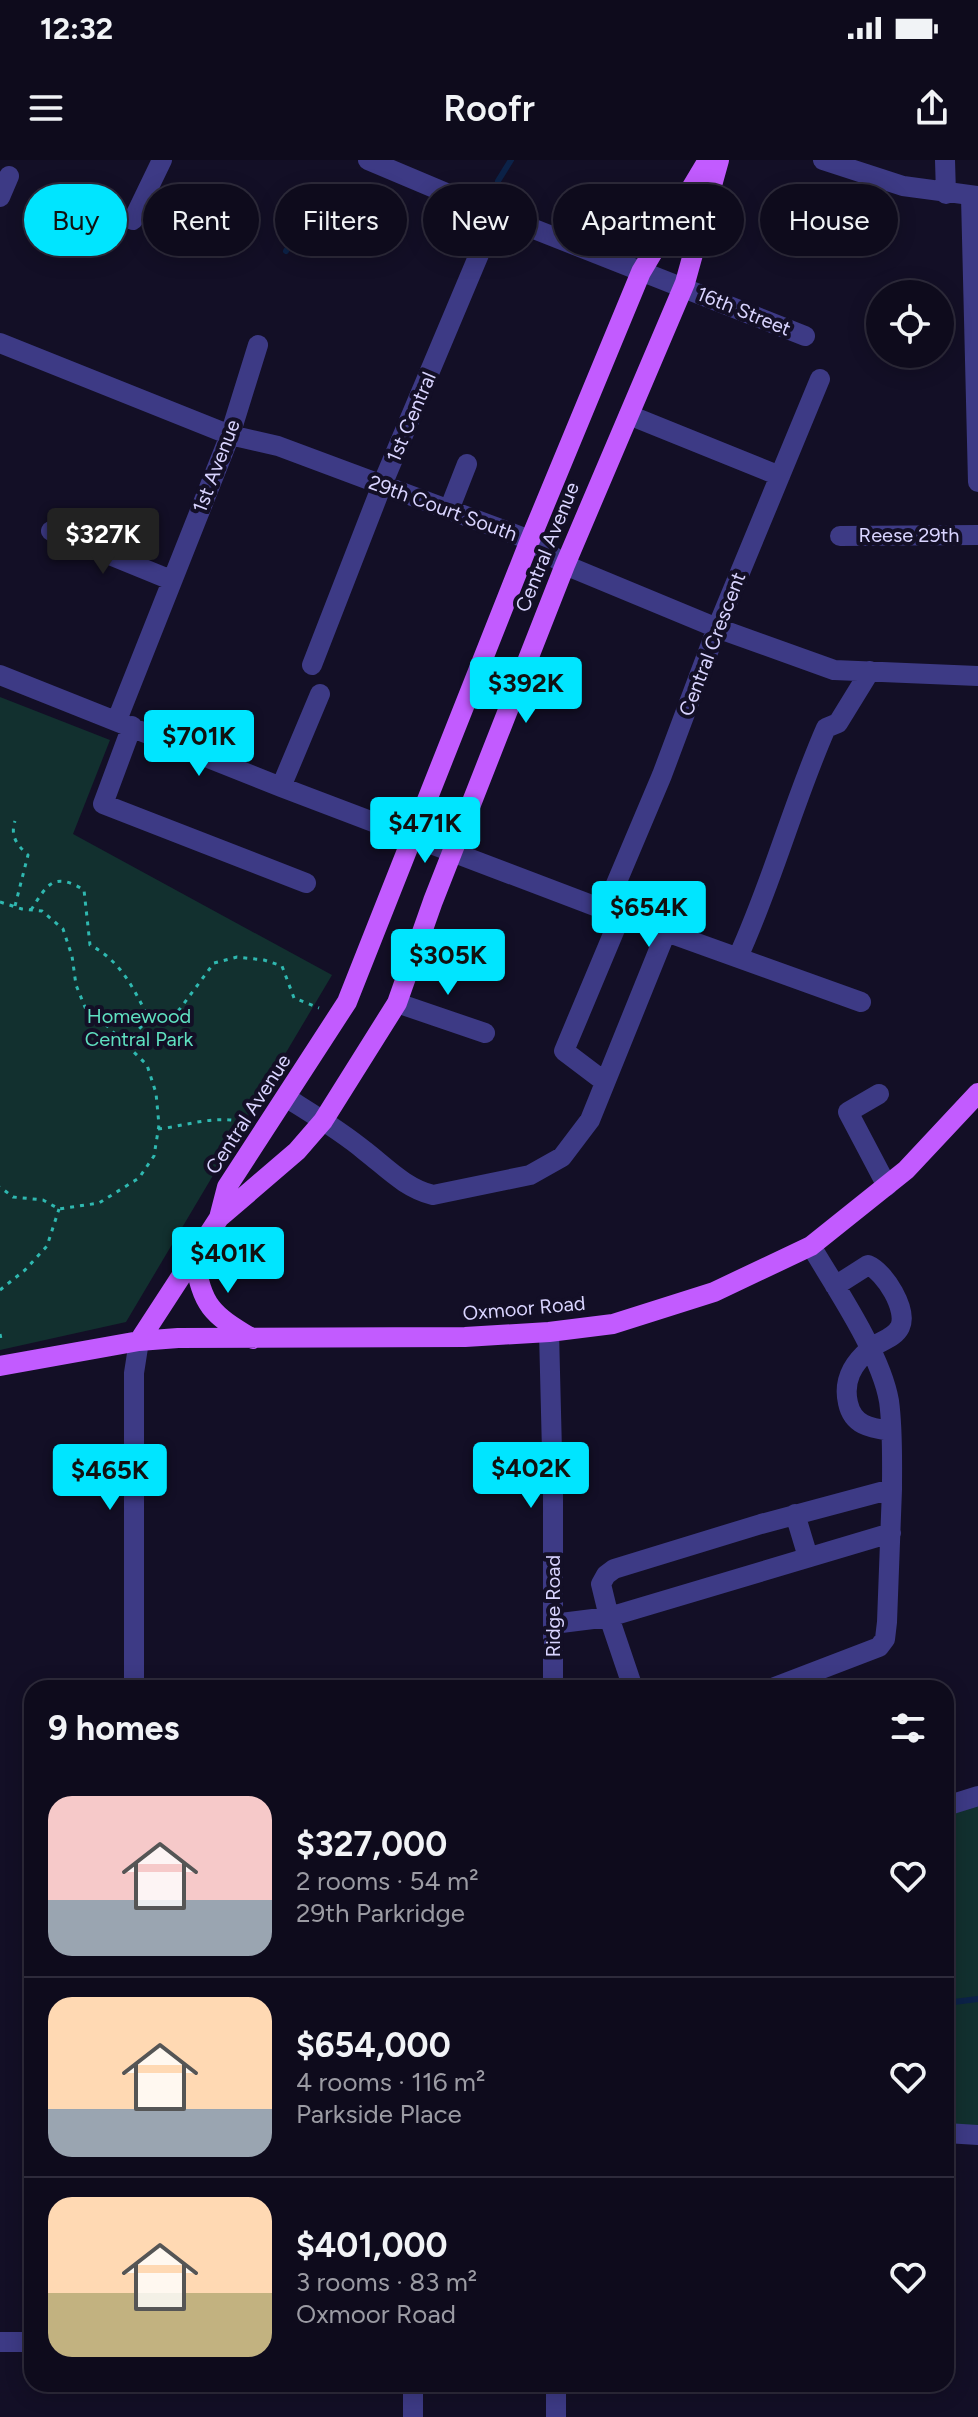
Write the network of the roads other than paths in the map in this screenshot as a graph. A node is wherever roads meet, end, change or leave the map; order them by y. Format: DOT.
graph roads {
  1 [pos="162,160"];
  2 [pos="368,160"];
  3 [pos="708,160"];
  4 [pos="719,160"];
  5 [pos="823,160"];
  6 [pos="945,160"];
  7 [pos="9,176"];
  8 [pos="425,184"];
  9 [pos="946,194"];
  10 [pos="975,196"];
  11 [pos="0,197"];
  12 [pos="133,220"];
  13 [pos="537,230"];
  14 [pos="478,256"];
  15 [pos="641,272"];
  16 [pos="684,287"];
  17 [pos="805,336"];
  18 [pos="0,343"];
  19 [pos="258,345"];
  20 [pos="820,379"];
  21 [pos="629,415"];
  22 [pos="230,435"];
  23 [pos="467,464"];
  24 [pos="780,476"];
  25 [pos="978,482"];
  26 [pos="382,485"];
  27 [pos="449,510"];
  28 [pos="51,531"];
  29 [pos="978,535"];
  30 [pos="840,536"];
  31 [pos="530,540"];
  32 [pos="565,565"];
  33 [pos="171,580"];
  34 [pos="717,628"];
  35 [pos="312,665"];
  36 [pos="870,671"];
  37 [pos="0,675"];
  38 [pos="978,676"];
  39 [pos="320,694"];
  40 [pos="124,723"];
  41 [pos="281,787"];
  42 [pos="414,837"];
  43 [pos="453,852"];
  44 [pos="306,883"];
  45 [pos="613,913"];
  46 [pos="666,932"];
  47 [pos="738,957"];
  48 [pos="861,1002"];
  49 [pos="397,1003"];
  50 [pos="485,1033"];
  51 [pos="605,1082"];
  52 [pos="978,1093"];
  53 [pos="879,1094"];
  54 [pos="287,1098"];
  55 [pos="323,1121"];
  56 [pos="887,1186"];
  57 [pos="219,1218"];
  58 [pos="811,1246"];
  59 [pos="194,1257"];
  60 [pos="835,1286"];
  61 [pos="549,1332"];
  62 [pos="253,1339"];
  63 [pos="139,1341"];
  64 [pos="870,1349"];
  65 [pos="0,1366"];
  66 [pos="891,1431"];
  67 [pos="892,1489"];
  68 [pos="795,1514"];
  69 [pos="891,1533"];
  70 [pos="808,1557"];
  71 [pos="609,1617"];
  72 [pos="553,1624"];
  73 [pos="134,1680"];
  74 [pos="553,1680"];
  75 [pos="630,1680"];
  76 [pos="793,1680"];
  77 [pos="978,1796"];
  78 [pos="954,1804"];
  79 [pos="954,2134"];
  80 [pos="978,2135"];
  81 [pos="0,2342"];
  82 [pos="24,2342"];
  83 [pos="413,2392"];
  84 [pos="556,2392"];
  85 [pos="413,2417"];
  86 [pos="556,2417"];
  1 -- 12 [label="street"];
  2 -- 8 [label="street, 16th Street"];
  3 -- 15 [label="main road, Central Avenue"];
  4 -- 16 [label="main road, Central Avenue"];
  5 -- 9 [label="street"];
  6 -- 9 [label="street"];
  7 -- 11 [label="street"];
  9 -- 10 [label="street"];
  10 -- 25 [label="street"];
  13 -- 15 [label="street, 16th Street"];
  14 -- 26 [label="street, 1st Central"];
  15 -- 16 [label="street, 16th Street"];
  15 -- 31 [label="main road, Central Avenue"];
  16 -- 17 [label="street, 16th Street"];
  16 -- 21 [label="main road, Central Avenue"];
  18 -- 22 [label="street, 29th Court South"];
  19 -- 22 [label="street, 1st Avenue"];
  20 -- 24 [label="street, Central Crescent"];
  21 -- 24 [label="street"];
  21 -- 32 [label="main road, Central Avenue"];
  22 -- 26 [label="street, 29th Court South"];
  22 -- 33 [label="street, 1st Avenue"];
  23 -- 27 [label="street"];
  24 -- 34 [label="street, Central Crescent"];
  26 -- 27 [label="street, 29th Court South"];
  26 -- 35 [label="street, 1st Central"];
  27 -- 31 [label="street, 29th Court South"];
  28 -- 33 [label="street"];
  29 -- 30 [label="street, Reese 29th"];
  31 -- 32 [label="street, 29th Court South"];
  31 -- 42 [label="main road, Central Avenue"];
  32 -- 34 [label="street, 29th Court South"];
  32 -- 43 [label="main road, Central Avenue"];
  33 -- 40 [label="street, 1st Avenue"];
  34 -- 36 [label="street, 29th Court South"];
  34 -- 45 [label="street, Central Crescent"];
  36 -- 38 [label="street, 29th Court South"];
  36 -- 47 [label="street"];
  37 -- 40 [label="street"];
  39 -- 41 [label="street"];
  40 -- 41 [label="street"];
  40 -- 44 [label="street, 1st Avenue"];
  41 -- 42 [label="street"];
  42 -- 43 [label="street"];
  42 -- 54 [label="main road, Central Avenue"];
  43 -- 45 [label="street"];
  43 -- 49 [label="main road, Central Avenue"];
  45 -- 46 [label="street"];
  45 -- 51 [label="street, Central Crescent"];
  46 -- 47 [label="street"];
  46 -- 51 [label="street"];
  47 -- 48 [label="street"];
  49 -- 50 [label="street"];
  49 -- 55 [label="main road, Central Avenue"];
  51 -- 55 [label="street"];
  52 -- 56 [label="main road, Oxmoor Road"];
  53 -- 56 [label="street"];
  54 -- 55 [label="street"];
  54 -- 57 [label="main road, Central Avenue"];
  55 -- 57 [label="main road, Central Avenue"];
  56 -- 58 [label="main road, Oxmoor Road"];
  57 -- 59 [label="main road, Central Avenue"];
  58 -- 60 [label="street"];
  58 -- 61 [label="main road, Oxmoor Road"];
  59 -- 62 [label="main road"];
  59 -- 63 [label="main road, Central Avenue"];
  60 -- 64 [label="street"];
  60 -- 64 [label="street"];
  61 -- 62 [label="main road, Oxmoor Road"];
  61 -- 72 [label="street, Ridge Road"];
  62 -- 63 [label="main road, Oxmoor Road"];
  63 -- 65 [label="main road, Oxmoor Road"];
  63 -- 73 [label="street"];
  64 -- 66 [label="street"];
  64 -- 66 [label="street"];
  66 -- 67 [label="street"];
  67 -- 68 [label="street"];
  67 -- 69 [label="street"];
  68 -- 70 [label="street"];
  68 -- 71 [label="street"];
  69 -- 70 [label="street"];
  69 -- 76 [label="street"];
  70 -- 71 [label="street"];
  71 -- 72 [label="street"];
  71 -- 75 [label="street"];
  72 -- 74 [label="street, Ridge Road"];
  77 -- 78 [label="street"];
  79 -- 80 [label="street"];
  81 -- 82 [label="street"];
  83 -- 85 [label="street"];
  84 -- 86 [label="street"];
}
